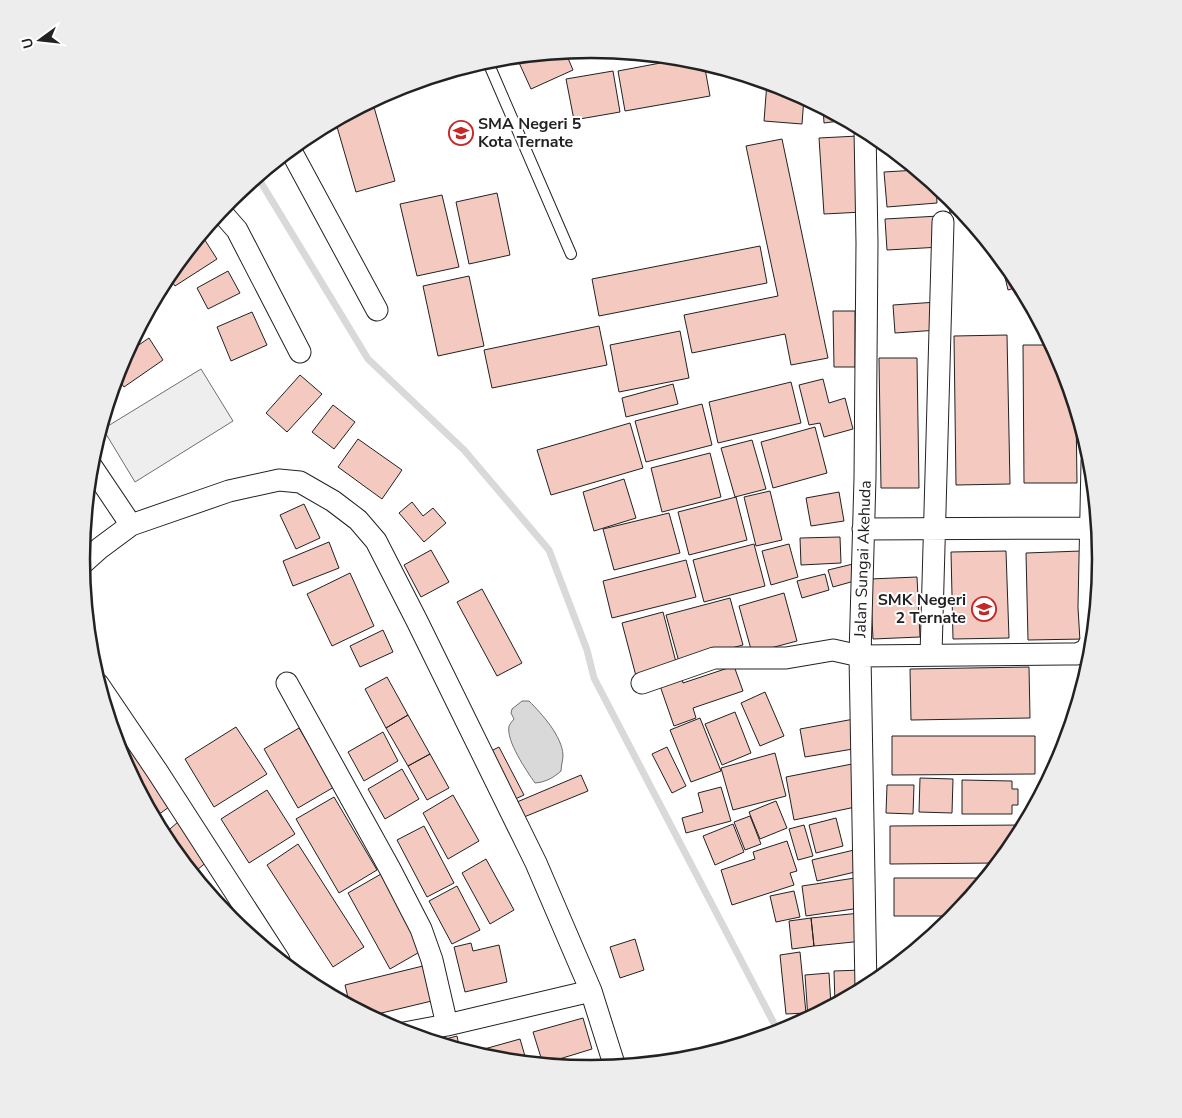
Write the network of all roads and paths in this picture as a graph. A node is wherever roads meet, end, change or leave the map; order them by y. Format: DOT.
graph roads {
  1 [pos="490,68"];
  2 [pos="864,138"];
  3 [pos="294,156"];
  4 [pos="225,216"];
  5 [pos="943,222"];
  6 [pos="571,254"];
  7 [pos="377,310"];
  8 [pos="300,352"];
  9 [pos="97,474"];
  10 [pos="131,525"];
  11 [pos="1091,528"];
  12 [pos="863,529"];
  13 [pos="935,529"];
  14 [pos="90,557"];
  15 [pos="1092,559"];
  16 [pos="1089,611"];
  17 [pos="1084,651"];
  18 [pos="931,655"];
  19 [pos="860,656"];
  20 [pos="642,682"];
  21 [pos="286,683"];
  22 [pos="111,703"];
  23 [pos="267,942"];
  24 [pos="866,979"];
  25 [pos="592,991"];
  26 [pos="446,1025"];
  27 [pos="420,1030"];
  28 [pos="613,1059"];
  1 -- 6 [label="lane"];
  2 -- 12 [label="street, Jalan Sungai Akehuda"];
  3 -- 7 [label="street"];
  4 -- 8 [label="street"];
  5 -- 13 [label="street"];
  9 -- 10 [label="street"];
  10 -- 14 [label="street"];
  10 -- 25 [label="street"];
  11 -- 13 [label="street"];
  12 -- 13 [label="street"];
  12 -- 19 [label="street, Jalan Sungai Akehuda"];
  13 -- 18 [label="street"];
  15 -- 16 [label="street"];
  17 -- 18 [label="street"];
  18 -- 19 [label="street"];
  19 -- 20 [label="street"];
  19 -- 24 [label="street, Jalan Sungai Akehuda"];
  21 -- 26 [label="street"];
  22 -- 23 [label="street"];
  25 -- 26 [label="street"];
  25 -- 28 [label="street"];
  26 -- 27 [label="street"];
}
